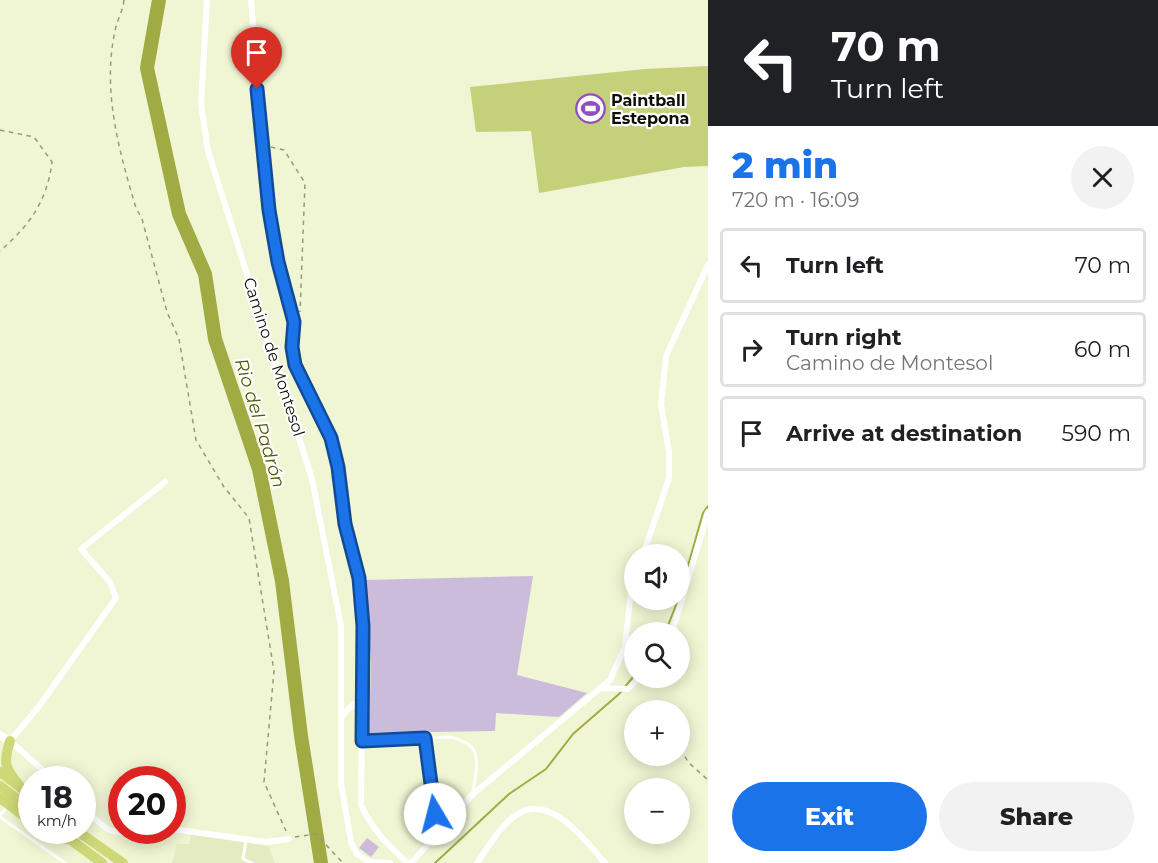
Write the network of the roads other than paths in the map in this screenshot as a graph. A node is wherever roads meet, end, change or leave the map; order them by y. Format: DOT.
graph roads {
  1 [pos="207,0"];
  2 [pos="251,0"];
  3 [pos="708,265"];
  4 [pos="165,482"];
  5 [pos="708,512"];
  6 [pos="647,544"];
  7 [pos="629,610"];
  8 [pos="675,622"];
  9 [pos="600,688"];
  10 [pos="629,688"];
  11 [pos="362,714"];
  12 [pos="342,716"];
  13 [pos="0,735"];
  14 [pos="425,738"];
  15 [pos="10,741"];
  16 [pos="362,741"];
  17 [pos="0,752"];
  18 [pos="38,766"];
  19 [pos="0,772"];
  20 [pos="18,784"];
  21 [pos="0,786"];
  22 [pos="18,786"];
  23 [pos="473,794"];
  24 [pos="0,798"];
  25 [pos="18,800"];
  26 [pos="9,805"];
  27 [pos="18,812"];
  28 [pos="0,816"];
  29 [pos="96,819"];
  30 [pos="108,830"];
  31 [pos="186,831"];
  32 [pos="438,833"];
  33 [pos="246,839"];
  34 [pos="289,839"];
  35 [pos="82,844"];
  36 [pos="89,844"];
  37 [pos="65,863"];
  38 [pos="102,863"];
  39 [pos="123,863"];
  40 [pos="252,863"];
  41 [pos="390,863"];
  42 [pos="410,863"];
  43 [pos="477,863"];
  44 [pos="605,863"];
  1 -- 12 [label="street, Camino de Montesol"];
  2 -- 11 [label="street, Camino de Montesol"];
  3 -- 6 [label="street"];
  4 -- 15 [label="street"];
  5 -- 8 [label="street"];
  7 -- 9 [label="street"];
  9 -- 10 [label="street"];
  9 -- 23 [label="street"];
  11 -- 12 [label="street"];
  11 -- 16 [label="street, Camino de Montesol"];
  12 -- 41 [label="street, Camino de Montesol"];
  13 -- 15 [label="street"];
  14 -- 16 [label="lane"];
  14 -- 23 [label="lane"];
  14 -- 32 [label="lane"];
  15 -- 17 [label="highway"];
  15 -- 18 [label="street"];
  15 -- 20 [label="highway"];
  16 -- 42 [label="street, Camino de Montesol"];
  19 -- 22 [label="highway"];
  21 -- 25 [label="highway"];
  23 -- 32 [label="street"];
  24 -- 26 [label="highway"];
  26 -- 27 [label="highway"];
  26 -- 28 [label="lane"];
  28 -- 37 [label="lane"];
  29 -- 30 [label="street"];
  31 -- 33 [label="street"];
  32 -- 42 [label="street"];
  33 -- 34 [label="street"];
  33 -- 40 [label="lane"];
  35 -- 38 [label="highway"];
  36 -- 39 [label="highway"];
  43 -- 44 [label="street"];
}
